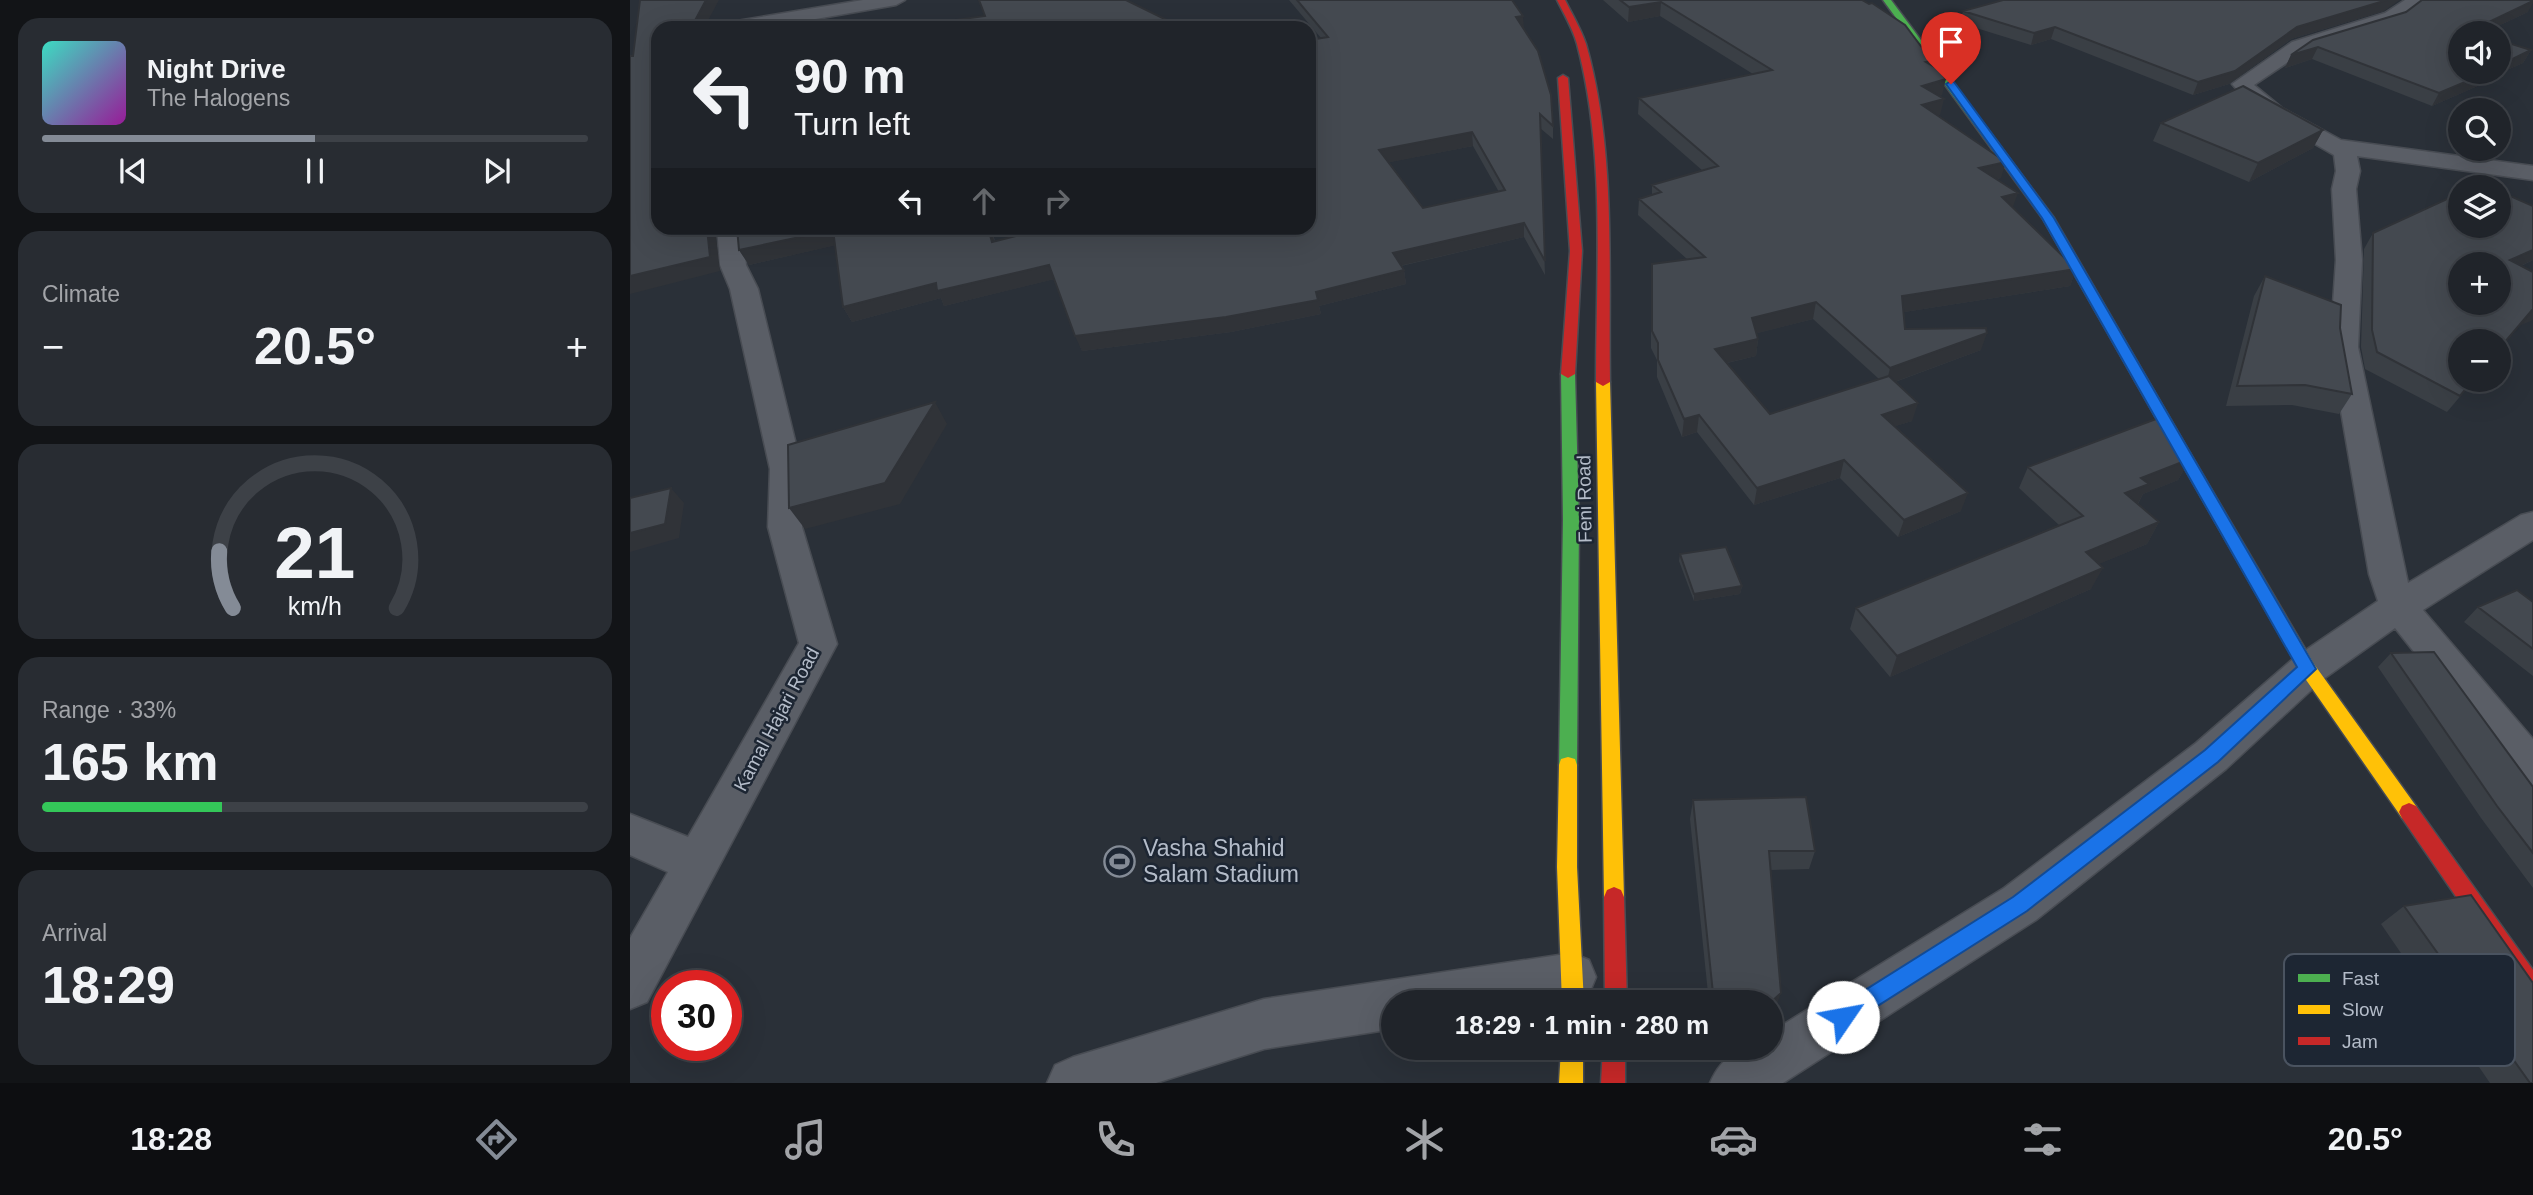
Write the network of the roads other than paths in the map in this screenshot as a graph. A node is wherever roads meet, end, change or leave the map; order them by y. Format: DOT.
graph roads {
  1 [pos="896,0"];
  2 [pos="1561,0"];
  3 [pos="1887,0"];
  4 [pos="2417,0"];
  5 [pos="742,21"];
  6 [pos="1561,62"];
  7 [pos="2336,146"];
  8 [pos="2533,173"];
  9 [pos="730,235"];
  10 [pos="2533,524"];
  11 [pos="2399,607"];
  12 [pos="2308,669"];
  13 [pos="2533,769"];
  14 [pos="630,834"];
  15 [pos="698,863"];
  16 [pos="2508,954"];
  17 [pos="2515,963"];
  18 [pos="630,985"];
  19 [pos="2533,989"];
  20 [pos="1573,990"];
  21 [pos="1616,990"];
  22 [pos="1381,1006"];
  23 [pos="1572,1060"];
  24 [pos="1614,1060"];
  25 [pos="1073,1083"];
  26 [pos="1571,1083"];
  27 [pos="1613,1083"];
  28 [pos="1736,1083"];
  1 -- 5 [label="street"];
  2 -- 21 [label="main road, Feni Road"];
  3 -- 12 [label="main road"];
  4 -- 7 [label="street"];
  6 -- 20 [label="main road"];
  7 -- 8 [label="street"];
  7 -- 11 [label="street"];
  9 -- 15 [label="street, Kamal Hajari Road"];
  10 -- 11 [label="street"];
  11 -- 12 [label="street"];
  11 -- 13 [label="street"];
  12 -- 16 [label="main road"];
  12 -- 28 [label="street"];
  14 -- 15 [label="street"];
  15 -- 18 [label="street, Kamal Hajari Road"];
  17 -- 19 [label="main road"];
  22 -- 25 [label="street"];
  23 -- 26 [label="main road"];
  24 -- 27 [label="main road"];
}
